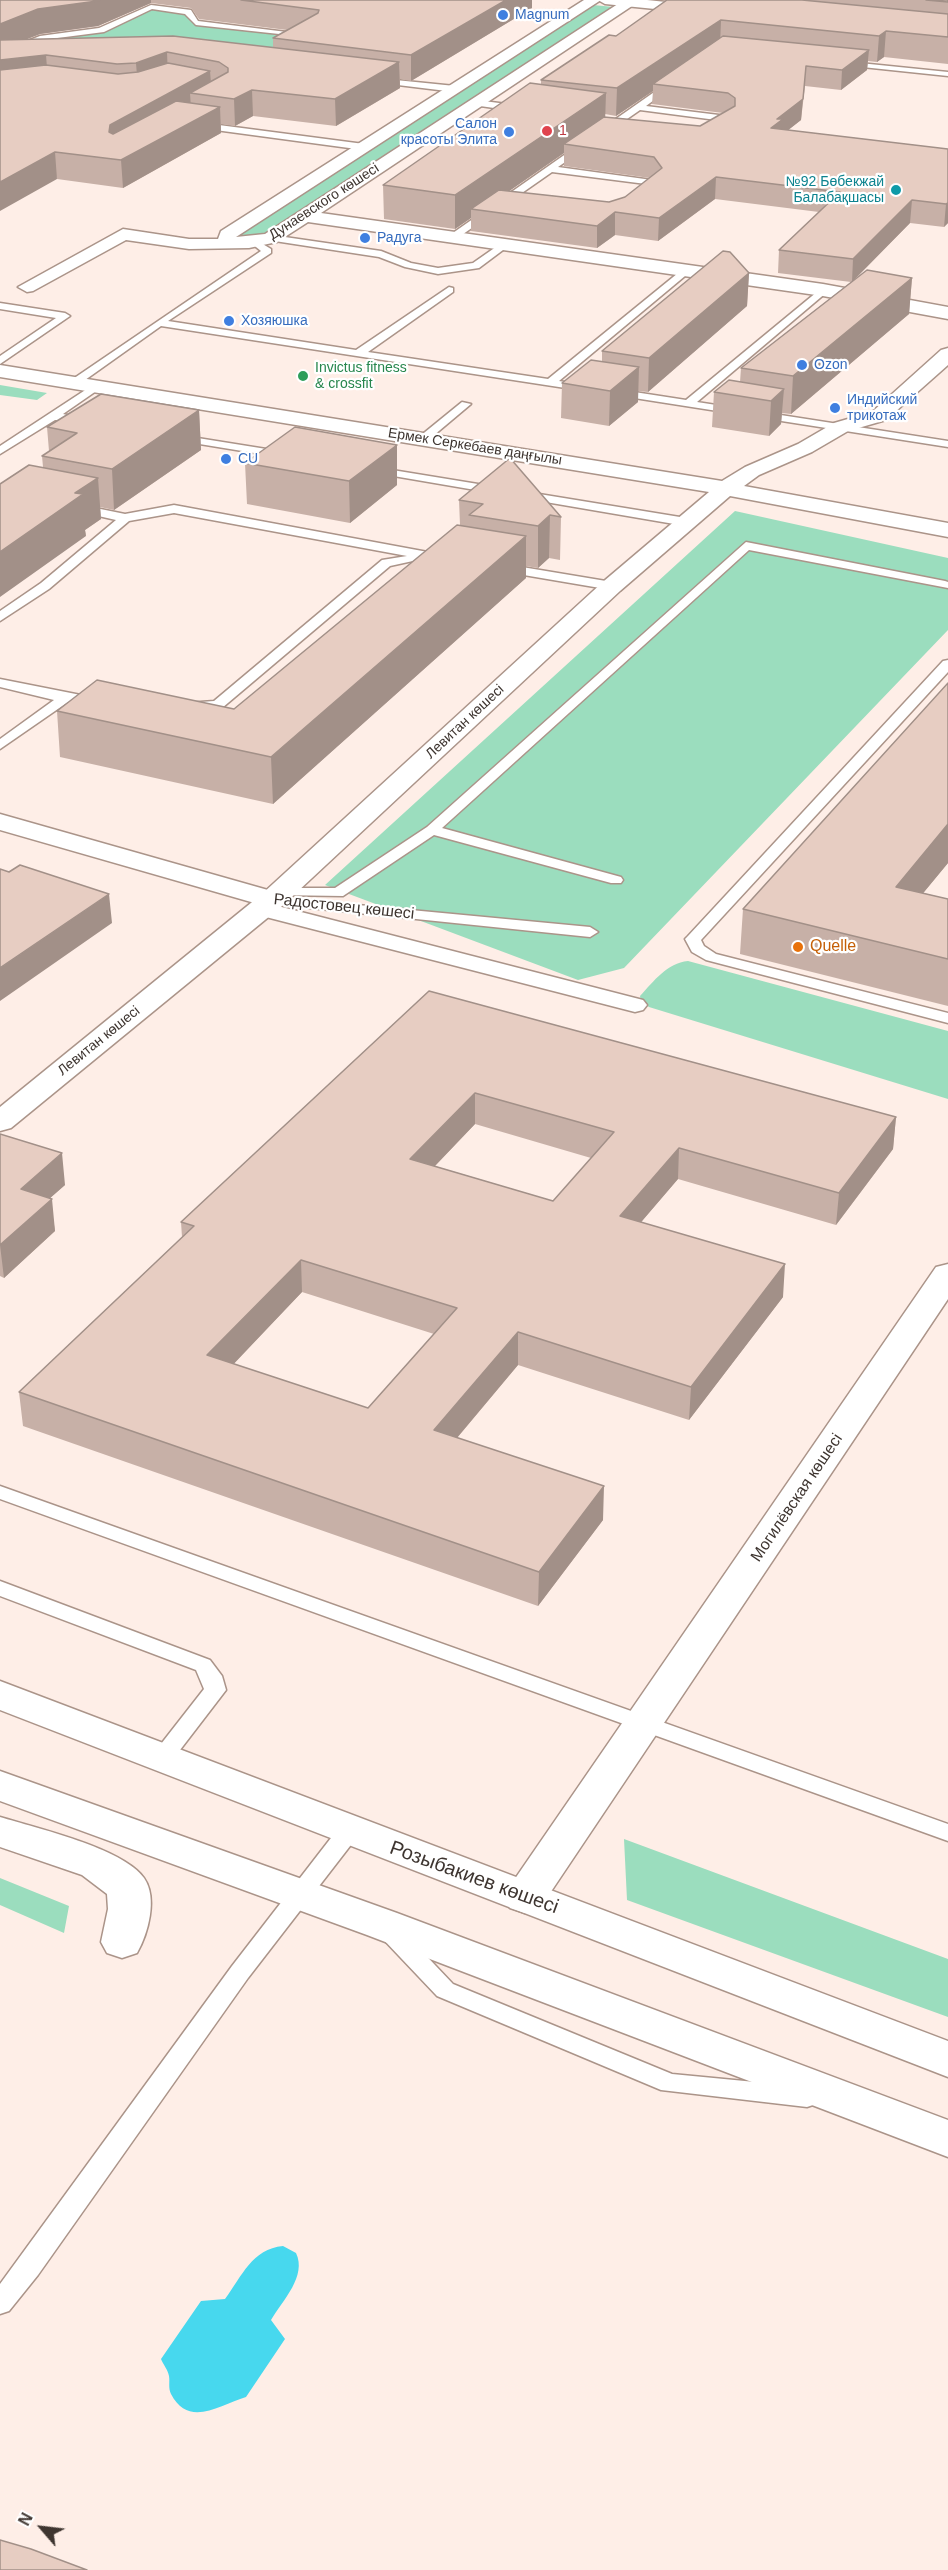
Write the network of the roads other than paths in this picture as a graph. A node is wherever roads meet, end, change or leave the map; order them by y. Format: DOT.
graph roads {
  1 [pos="594,0"];
  2 [pos="605,0"];
  3 [pos="632,1"];
  4 [pos="724,12"];
  5 [pos="296,46"];
  6 [pos="2,59"];
  7 [pos="834,62"];
  8 [pos="948,74"];
  9 [pos="683,76"];
  10 [pos="366,79"];
  11 [pos="454,89"];
  12 [pos="476,103"];
  13 [pos="637,107"];
  14 [pos="535,111"];
  15 [pos="606,120"];
  16 [pos="618,121"];
  17 [pos="188,124"];
  18 [pos="600,133"];
  19 [pos="715,133"];
  20 [pos="622,136"];
  21 [pos="364,147"];
  22 [pos="550,169"];
  23 [pos="638,202"];
  24 [pos="495,207"];
  25 [pos="507,209"];
  26 [pos="305,216"];
  27 [pos="453,237"];
  28 [pos="263,241"];
  29 [pos="237,244"];
  30 [pos="506,244"];
  31 [pos="686,271"];
  32 [pos="27,287"];
  33 [pos="450,290"];
  34 [pos="823,290"];
  35 [pos="0,306"];
  36 [pos="948,313"];
  37 [pos="159,323"];
  38 [pos="359,353"];
  39 [pos="948,354"];
  40 [pos="0,361"];
  41 [pos="0,371"];
  42 [pos="502,375"];
  43 [pos="551,382"];
  44 [pos="74,383"];
  45 [pos="490,385"];
  46 [pos="97,387"];
  47 [pos="689,403"];
  48 [pos="466,404"];
  49 [pos="53,417"];
  50 [pos="100,424"];
  51 [pos="841,428"];
  52 [pos="170,436"];
  53 [pos="423,439"];
  54 [pos="948,444"];
  55 [pos="0,451"];
  56 [pos="299,458"];
  57 [pos="357,467"];
  58 [pos="726,488"];
  59 [pos="68,507"];
  60 [pos="125,518"];
  61 [pos="686,522"];
  62 [pos="948,530"];
  63 [pos="426,556"];
  64 [pos="461,561"];
  65 [pos="495,567"];
  66 [pos="945,585"];
  67 [pos="612,586"];
  68 [pos="0,617"];
  69 [pos="948,664"];
  70 [pos="0,683"];
  71 [pos="65,698"];
  72 [pos="111,705"];
  73 [pos="182,706"];
  74 [pos="0,745"];
  75 [pos="0,822"];
  76 [pos="432,830"];
  77 [pos="616,880"];
  78 [pos="274,901"];
  79 [pos="590,932"];
  80 [pos="635,1005"];
  81 [pos="948,1018"];
  82 [pos="0,1122"];
  83 [pos="948,1274"];
  84 [pos="0,1492"];
  85 [pos="0,1588"];
  86 [pos="0,1695"];
  87 [pos="645,1722"];
  88 [pos="162,1758"];
  89 [pos="0,1786"];
  90 [pos="349,1831"];
  91 [pos="0,1832"];
  92 [pos="948,1833"];
  93 [pos="297,1895"];
  94 [pos="525,1897"];
  95 [pos="122,1942"];
  96 [pos="948,2059"];
  97 [pos="948,2139"];
  98 [pos="0,2302"];
  1 -- 11 [label="street, Дунаевского көшесі"];
  2 -- 3 [label="street"];
  3 -- 4 [label="street"];
  3 -- 12 [label="street, Дунаевского көшесі"];
  5 -- 6 [label="lane"];
  7 -- 8 [label="lane"];
  9 -- 13 [label="lane"];
  10 -- 11 [label="lane"];
  11 -- 21 [label="street, Дунаевского көшесі"];
  12 -- 14 [label="lane"];
  12 -- 26 [label="street, Дунаевского көшесі"];
  13 -- 16 [label="lane"];
  13 -- 19 [label="lane"];
  15 -- 16 [label="lane"];
  16 -- 18 [label="lane"];
  17 -- 21 [label="lane"];
  18 -- 20 [label="lane"];
  18 -- 22 [label="lane"];
  21 -- 29 [label="street, Дунаевского көшесі"];
  22 -- 23 [label="lane"];
  22 -- 24 [label="lane"];
  24 -- 25 [label="lane"];
  24 -- 27 [label="lane"];
  26 -- 27 [label="street"];
  26 -- 28 [label="street, Дунаевского көшесі"];
  27 -- 30 [label="street"];
  28 -- 29 [label="street, Дунаевского көшесі"];
  28 -- 30 [label="lane"];
  28 -- 37 [label="lane"];
  29 -- 32 [label="street"];
  30 -- 31 [label="street"];
  31 -- 34 [label="street"];
  31 -- 43 [label="lane"];
  33 -- 38 [label="lane"];
  34 -- 36 [label="street"];
  34 -- 47 [label="lane"];
  35 -- 40 [label="lane"];
  37 -- 38 [label="lane"];
  37 -- 44 [label="lane"];
  38 -- 42 [label="lane"];
  39 -- 51 [label="street, Левитан көшесі"];
  41 -- 44 [label="street, Ермек Серкебаев даңғылы"];
  42 -- 43 [label="lane"];
  42 -- 45 [label="lane"];
  43 -- 47 [label="lane"];
  44 -- 46 [label="street, Ермек Серкебаев даңғылы"];
  46 -- 49 [label="lane"];
  46 -- 53 [label="street, Ермек Серкебаев даңғылы"];
  47 -- 51 [label="lane"];
  48 -- 53 [label="lane"];
  49 -- 50 [label="lane"];
  49 -- 55 [label="lane"];
  51 -- 54 [label="lane"];
  51 -- 58 [label="street, Левитан көшесі"];
  52 -- 56 [label="lane"];
  53 -- 58 [label="street, Ермек Серкебаев даңғылы"];
  57 -- 61 [label="lane"];
  58 -- 61 [label="street, Левитан көшесі"];
  58 -- 62 [label="street, Ермек Серкебаев даңғылы"];
  59 -- 60 [label="lane"];
  60 -- 63 [label="lane"];
  60 -- 68 [label="lane"];
  61 -- 67 [label="street, Левитан көшесі"];
  63 -- 64 [label="lane"];
  63 -- 73 [label="lane"];
  65 -- 67 [label="lane"];
  66 -- 76 [label="lane"];
  67 -- 78 [label="street, Левитан көшесі"];
  69 -- 81 [label="lane"];
  70 -- 71 [label="lane"];
  71 -- 72 [label="lane"];
  71 -- 74 [label="lane"];
  75 -- 78 [label="street, Радостовец көшесі"];
  76 -- 77 [label="lane"];
  76 -- 78 [label="lane"];
  78 -- 79 [label="lane, Радостовец көшесі"];
  78 -- 80 [label="street, Радостовец көшесі"];
  78 -- 82 [label="street, Левитан көшесі"];
  83 -- 87 [label="street, Могилёвская көшесі"];
  84 -- 87 [label="lane"];
  85 -- 88 [label="lane"];
  86 -- 88 [label="street, Розыбакиев көшесі"];
  87 -- 92 [label="lane"];
  87 -- 94 [label="street, Могилёвская көшесі"];
  88 -- 90 [label="street, Розыбакиев көшесі"];
  89 -- 93 [label="street"];
  90 -- 93 [label="lane"];
  90 -- 94 [label="street, Розыбакиев көшесі"];
  91 -- 95 [label="street"];
  93 -- 97 [label="street"];
  93 -- 98 [label="lane"];
  94 -- 96 [label="street, Розыбакиев көшесі"];
}
